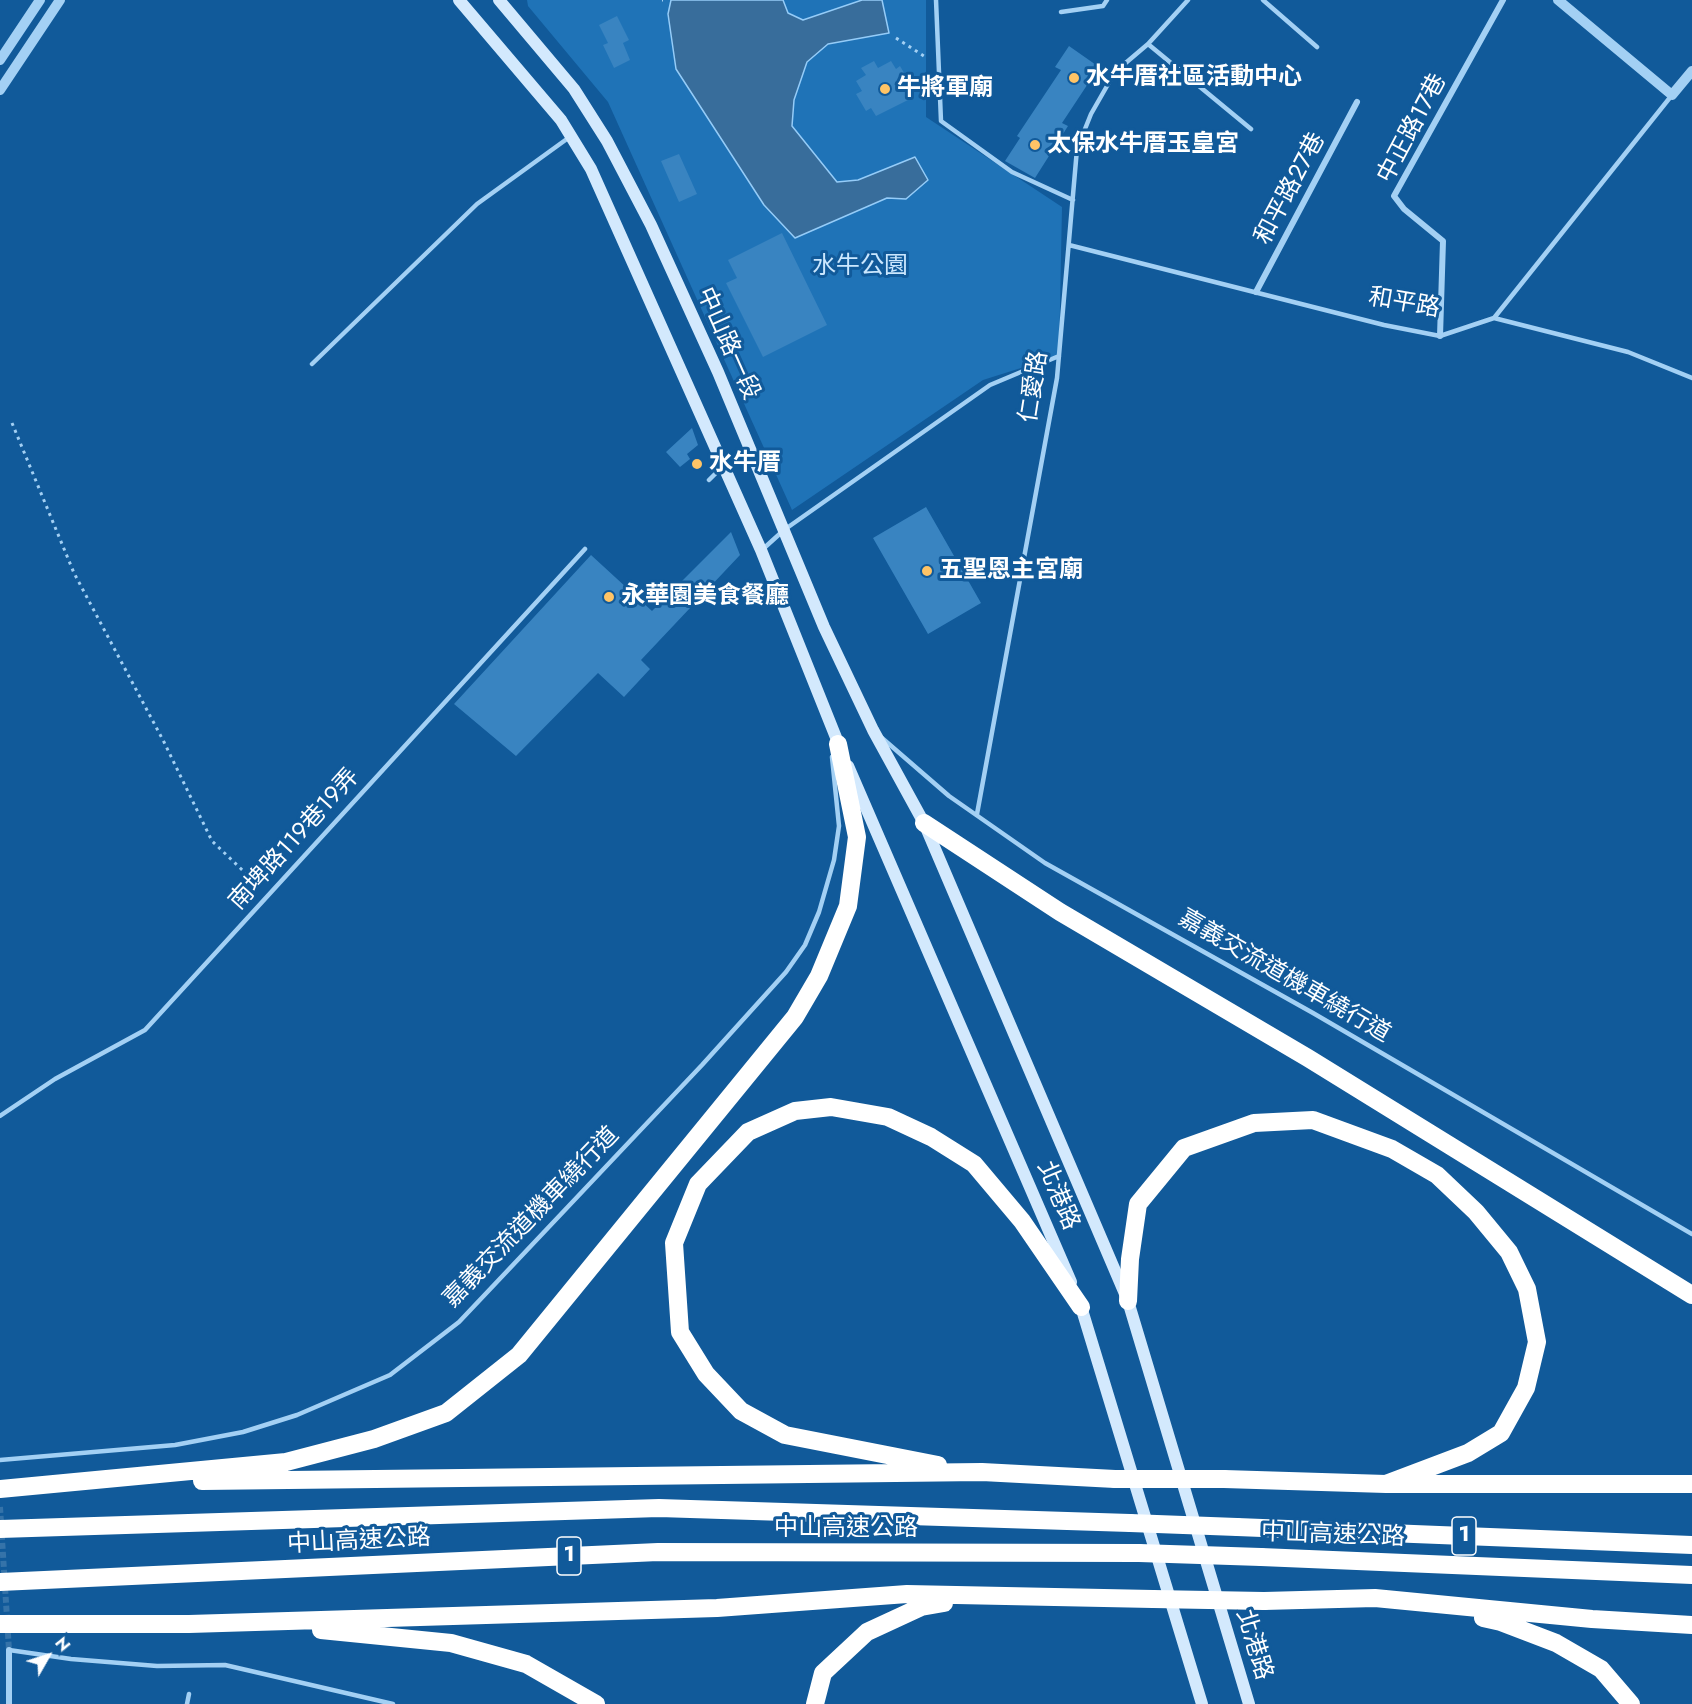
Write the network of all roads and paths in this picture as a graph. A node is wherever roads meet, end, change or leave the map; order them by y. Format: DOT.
graph roads {
  1 [pos="40,0"];
  2 [pos="60,0"];
  3 [pos="459,0"];
  4 [pos="499,0"];
  5 [pos="936,0"];
  6 [pos="1107,0"];
  7 [pos="1188,0"];
  8 [pos="1263,0"];
  9 [pos="1503,0"];
  10 [pos="1558,0"];
  11 [pos="1061,12"];
  12 [pos="896,38"];
  13 [pos="1148,44"];
  14 [pos="1317,47"];
  15 [pos="0,60"];
  16 [pos="939,66"];
  17 [pos="1692,71"];
  18 [pos="0,90"];
  19 [pos="1672,95"];
  20 [pos="1357,102"];
  21 [pos="1251,129"];
  22 [pos="571,136"];
  23 [pos="1073,200"];
  24 [pos="1069,245"];
  25 [pos="1256,292"];
  26 [pos="1494,318"];
  27 [pos="1440,336"];
  28 [pos="1059,356"];
  29 [pos="312,364"];
  30 [pos="1692,378"];
  31 [pos="12,423"];
  32 [pos="723,466"];
  33 [pos="709,480"];
  34 [pos="784,530"];
  35 [pos="585,549"];
  36 [pos="761,550"];
  37 [pos="828,722"];
  38 [pos="873,730"];
  39 [pos="838,744"];
  40 [pos="977,814"];
  41 [pos="924,823"];
  42 [pos="269,895"];
  43 [pos="0,1116"];
  44 [pos="1692,1234"];
  45 [pos="1692,1295"];
  46 [pos="1128,1301"];
  47 [pos="1082,1307"];
  48 [pos="0,1460"];
  49 [pos="982,1473"];
  50 [pos="83,1482"];
  51 [pos="1386,1484"];
  52 [pos="1692,1484"];
  53 [pos="0,1489"];
  54 [pos="0,1529"];
  55 [pos="1692,1545"];
  56 [pos="1692,1575"];
  57 [pos="0,1582"];
  58 [pos="1003,1595"];
  59 [pos="1375,1598"];
  60 [pos="0,1624"];
  61 [pos="154,1624"];
  62 [pos="1692,1625"];
  63 [pos="9,1650"];
  64 [pos="189,1694"];
  65 [pos="9,1704"];
  66 [pos="187,1704"];
  67 [pos="393,1704"];
  68 [pos="596,1704"];
  69 [pos="815,1704"];
  70 [pos="1202,1704"];
  71 [pos="1249,1704"];
  72 [pos="1631,1704"];
  1 -- 15 [label="street"];
  2 -- 18 [label="street"];
  3 -- 22 [label="main road"];
  4 -- 34 [label="main road, 中山路一段"];
  5 -- 16 [label="lane"];
  6 -- 11 [label="lane"];
  7 -- 13 [label="lane, 仁愛路"];
  8 -- 14 [label="lane"];
  9 -- 27 [label="street, 中正路17巷"];
  10 -- 19 [label="street"];
  12 -- 16 [label="path"];
  13 -- 21 [label="lane"];
  13 -- 23 [label="lane, 仁愛路"];
  16 -- 23 [label="lane"];
  17 -- 19 [label="street"];
  19 -- 26 [label="lane"];
  20 -- 25 [label="street, 和平路27巷"];
  22 -- 29 [label="lane"];
  22 -- 32 [label="main road"];
  23 -- 24 [label="lane, 仁愛路"];
  24 -- 25 [label="lane, 和平路"];
  24 -- 28 [label="lane, 仁愛路"];
  25 -- 27 [label="lane, 和平路"];
  26 -- 27 [label="lane, 和平路"];
  26 -- 30 [label="lane"];
  28 -- 34 [label="lane"];
  28 -- 40 [label="lane, 仁愛路"];
  31 -- 42 [label="path"];
  32 -- 33 [label="lane"];
  32 -- 36 [label="main road"];
  34 -- 36 [label="lane"];
  34 -- 38 [label="main road, 中山路一段"];
  35 -- 42 [label="lane, 南埤路119巷19弄"];
  36 -- 37 [label="main road"];
  37 -- 39 [label="main road, 北港路"];
  37 -- 48 [label="lane, 嘉義交流道機車繞行道"];
  38 -- 40 [label="lane, 嘉義交流道機車繞行道"];
  38 -- 41 [label="main road, 北港路"];
  39 -- 47 [label="main road, 北港路"];
  39 -- 50 [label="highway"];
  40 -- 44 [label="lane, 嘉義交流道機車繞行道"];
  41 -- 45 [label="highway"];
  41 -- 46 [label="main road, 北港路"];
  42 -- 43 [label="lane, 南埤路119巷19弄"];
  46 -- 51 [label="highway"];
  46 -- 71 [label="main road, 北港路"];
  47 -- 49 [label="highway"];
  47 -- 70 [label="main road, 北港路"];
  49 -- 50 [label="highway"];
  49 -- 51 [label="highway, bridge"];
  50 -- 53 [label="highway"];
  51 -- 52 [label="highway"];
  54 -- 55 [label="highway, 中山高速公路 / 1, bridge"];
  56 -- 57 [label="highway, 中山高速公路 / 1, bridge"];
  58 -- 59 [label="highway, bridge"];
  58 -- 61 [label="highway"];
  58 -- 69 [label="highway"];
  59 -- 62 [label="highway"];
  59 -- 72 [label="highway"];
  60 -- 61 [label="highway"];
  61 -- 68 [label="highway"];
  63 -- 65 [label="street"];
  63 -- 67 [label="lane"];
  64 -- 66 [label="lane"];
}
